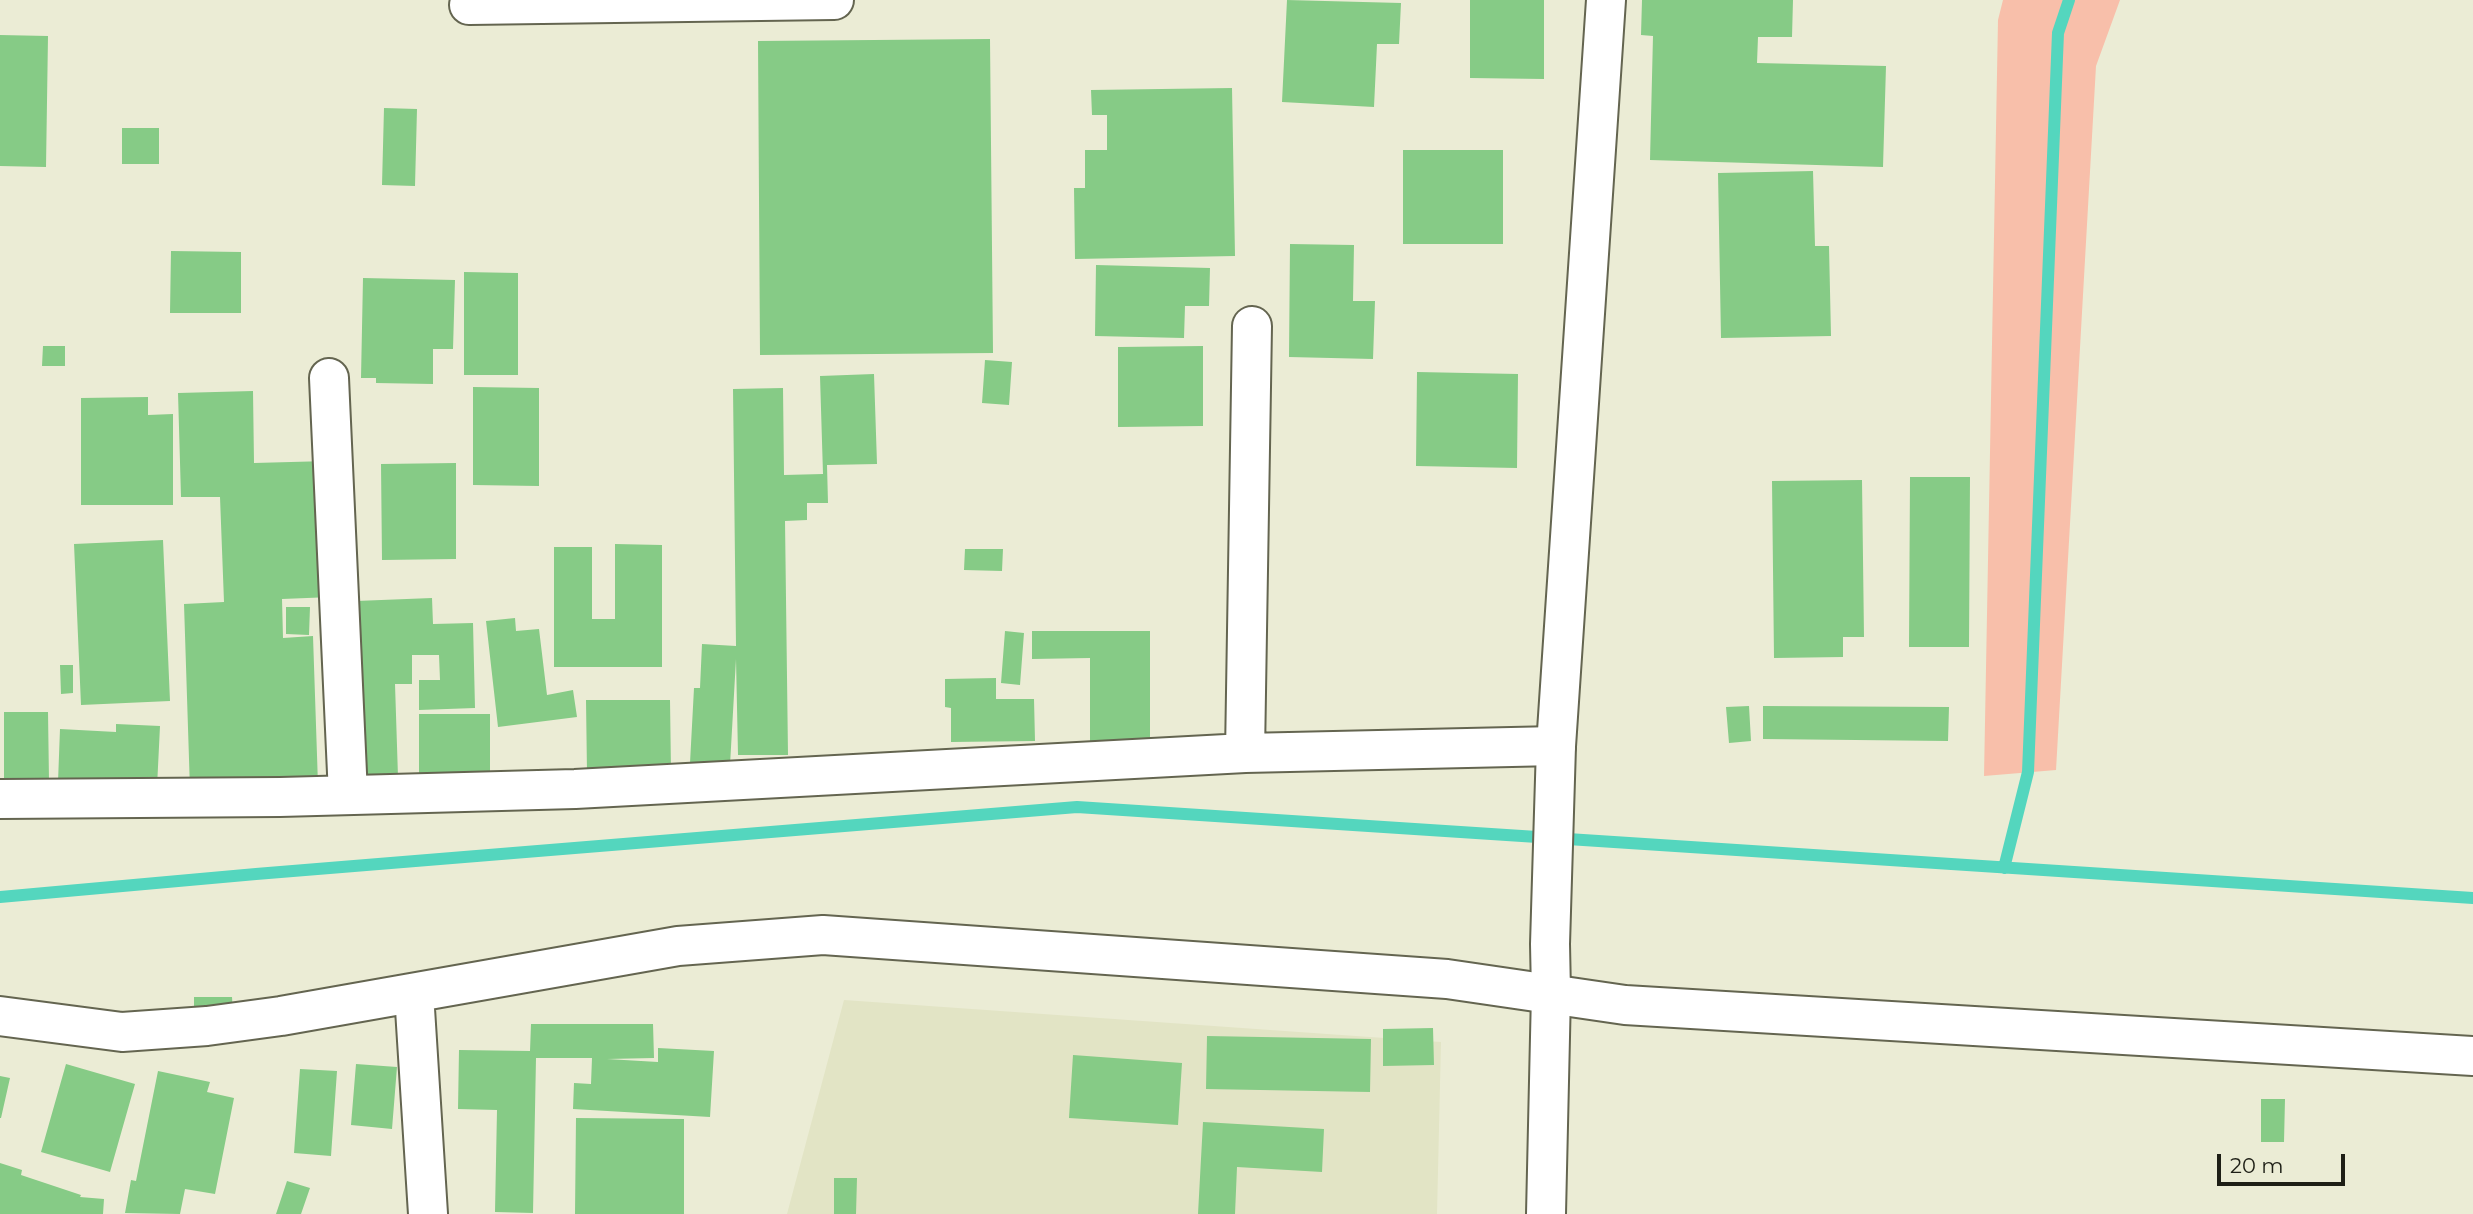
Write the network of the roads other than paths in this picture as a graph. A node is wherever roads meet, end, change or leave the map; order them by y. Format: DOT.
graph roads {
  1 [pos="834,0"];
  2 [pos="1606,0"];
  3 [pos="469,5"];
  4 [pos="1252,326"];
  5 [pos="329,378"];
  6 [pos="1245,753"];
  7 [pos="1556,757"];
  8 [pos="348,795"];
  9 [pos="0,799"];
  10 [pos="414,993"];
  11 [pos="1551,993"];
  12 [pos="0,1016"];
  13 [pos="2473,1056"];
  14 [pos="428,1214"];
  15 [pos="1546,1214"];
  1 -- 3 [label="street"];
  2 -- 7 [label="street"];
  4 -- 6 [label="street"];
  5 -- 8 [label="street"];
  6 -- 7 [label="street"];
  6 -- 8 [label="street"];
  7 -- 11 [label="street"];
  8 -- 9 [label="street"];
  10 -- 11 [label="street"];
  10 -- 12 [label="street"];
  10 -- 14 [label="street"];
  11 -- 13 [label="street"];
  11 -- 15 [label="street"];
}
